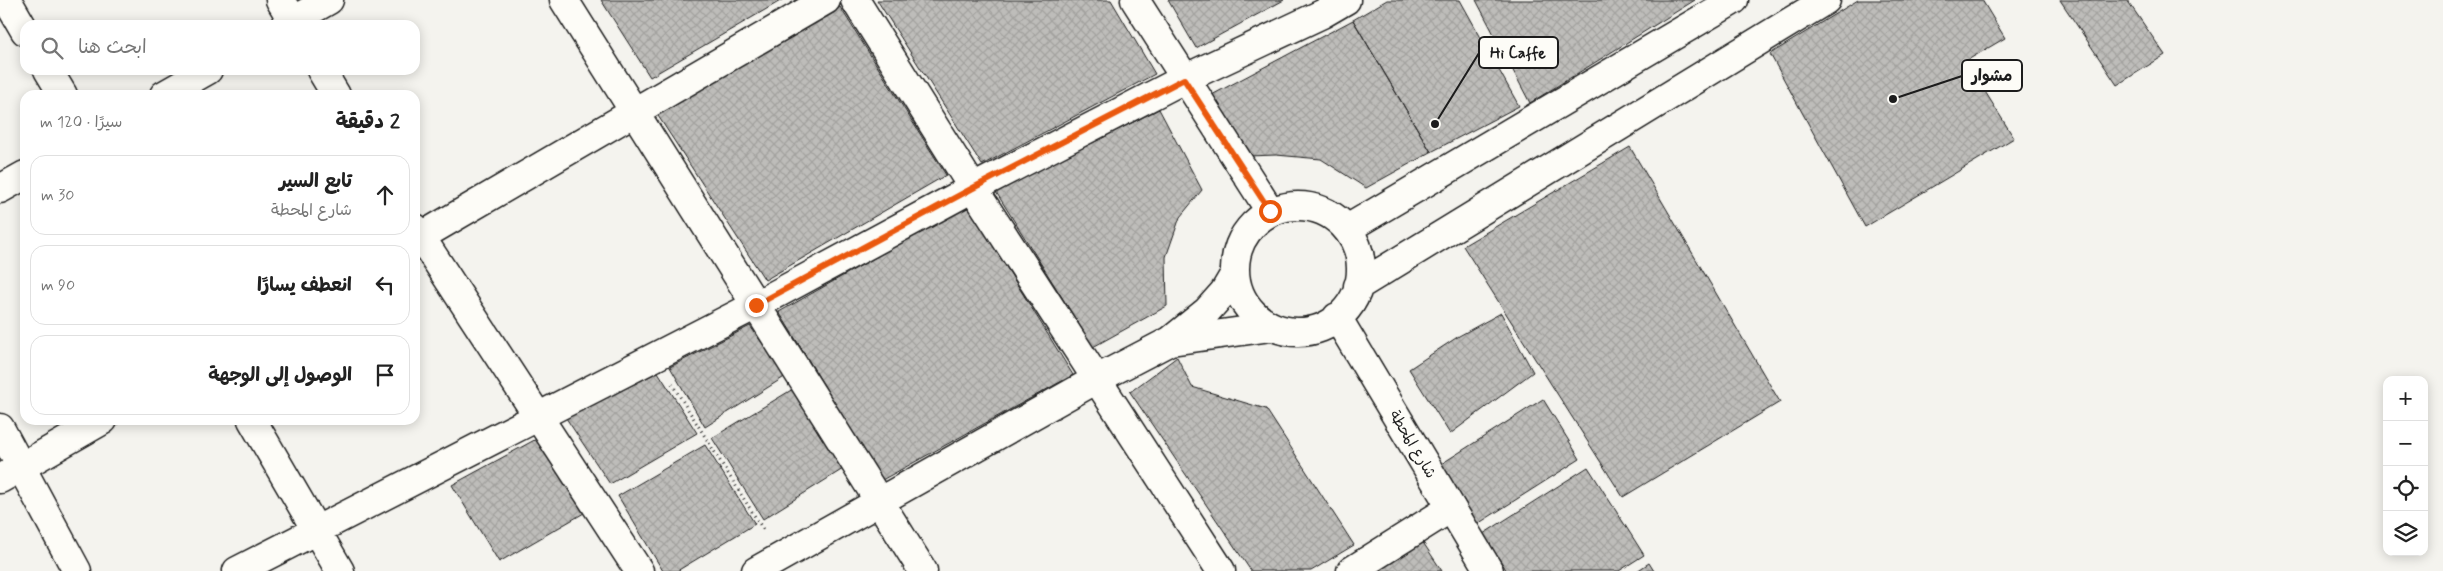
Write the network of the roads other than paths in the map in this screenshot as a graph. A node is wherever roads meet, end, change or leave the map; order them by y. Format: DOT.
graph roads {
  1 [pos="7,0"];
  2 [pos="329,0"];
  3 [pos="564,0"];
  4 [pos="826,0"];
  5 [pos="855,0"];
  6 [pos="1135,0"];
  7 [pos="1346,0"];
  8 [pos="1734,0"];
  9 [pos="1826,0"];
  10 [pos="288,18"];
  11 [pos="20,22"];
  12 [pos="51,75"];
  13 [pos="199,75"];
  14 [pos="324,75"];
  15 [pos="1184,79"];
  16 [pos="60,90"];
  17 [pos="173,90"];
  18 [pos="333,90"];
  19 [pos="634,112"];
  20 [pos="20,178"];
  21 [pos="973,188"];
  22 [pos="0,189"];
  23 [pos="1270,211"];
  24 [pos="1347,229"];
  25 [pos="420,233"];
  26 [pos="420,239"];
  27 [pos="1234,275"];
  28 [pos="1358,286"];
  29 [pos="756,305"];
  30 [pos="1338,317"];
  31 [pos="1272,327"];
  32 [pos="1170,341"];
  33 [pos="1097,379"];
  34 [pos="540,416"];
  35 [pos="94,425"];
  36 [pos="255,425"];
  37 [pos="0,428"];
  38 [pos="11,473"];
  39 [pos="880,501"];
  40 [pos="1451,508"];
  41 [pos="316,531"];
  42 [pos="77,571"];
  43 [pos="237,571"];
  44 [pos="340,571"];
  45 [pos="639,571"];
  46 [pos="756,571"];
  47 [pos="923,571"];
  48 [pos="1221,571"];
  49 [pos="1351,571"];
  50 [pos="1489,571"];
  1 -- 11 [label="street"];
  2 -- 10 [label="street"];
  3 -- 19 [label="street"];
  4 -- 19 [label="street"];
  5 -- 21 [label="street"];
  6 -- 15 [label="street"];
  7 -- 15 [label="street"];
  8 -- 24 [label="street"];
  9 -- 28 [label="street"];
  12 -- 16 [label="street"];
  13 -- 17 [label="street"];
  14 -- 18 [label="street"];
  15 -- 21 [label="street"];
  15 -- 23 [label="street"];
  19 -- 25 [label="street"];
  19 -- 29 [label="street"];
  20 -- 22 [label="street"];
  21 -- 29 [label="street"];
  21 -- 33 [label="street"];
  23 -- 24 [label="street"];
  23 -- 27 [label="street"];
  24 -- 28 [label="street"];
  26 -- 34 [label="street"];
  27 -- 31 [label="street"];
  27 -- 32 [label="street"];
  28 -- 30 [label="street"];
  29 -- 34 [label="street"];
  29 -- 39 [label="street"];
  30 -- 31 [label="street"];
  30 -- 40 [label="street, شارع المحطة"];
  31 -- 32 [label="street"];
  32 -- 33 [label="street"];
  33 -- 39 [label="street"];
  33 -- 48 [label="street"];
  34 -- 41 [label="street"];
  34 -- 45 [label="street"];
  35 -- 38 [label="street"];
  36 -- 41 [label="street"];
  37 -- 38 [label="street"];
  38 -- 42 [label="street"];
  39 -- 46 [label="street"];
  39 -- 47 [label="street"];
  40 -- 49 [label="street"];
  40 -- 50 [label="street, شارع المحطة"];
  41 -- 43 [label="street"];
  41 -- 44 [label="street"];
}
